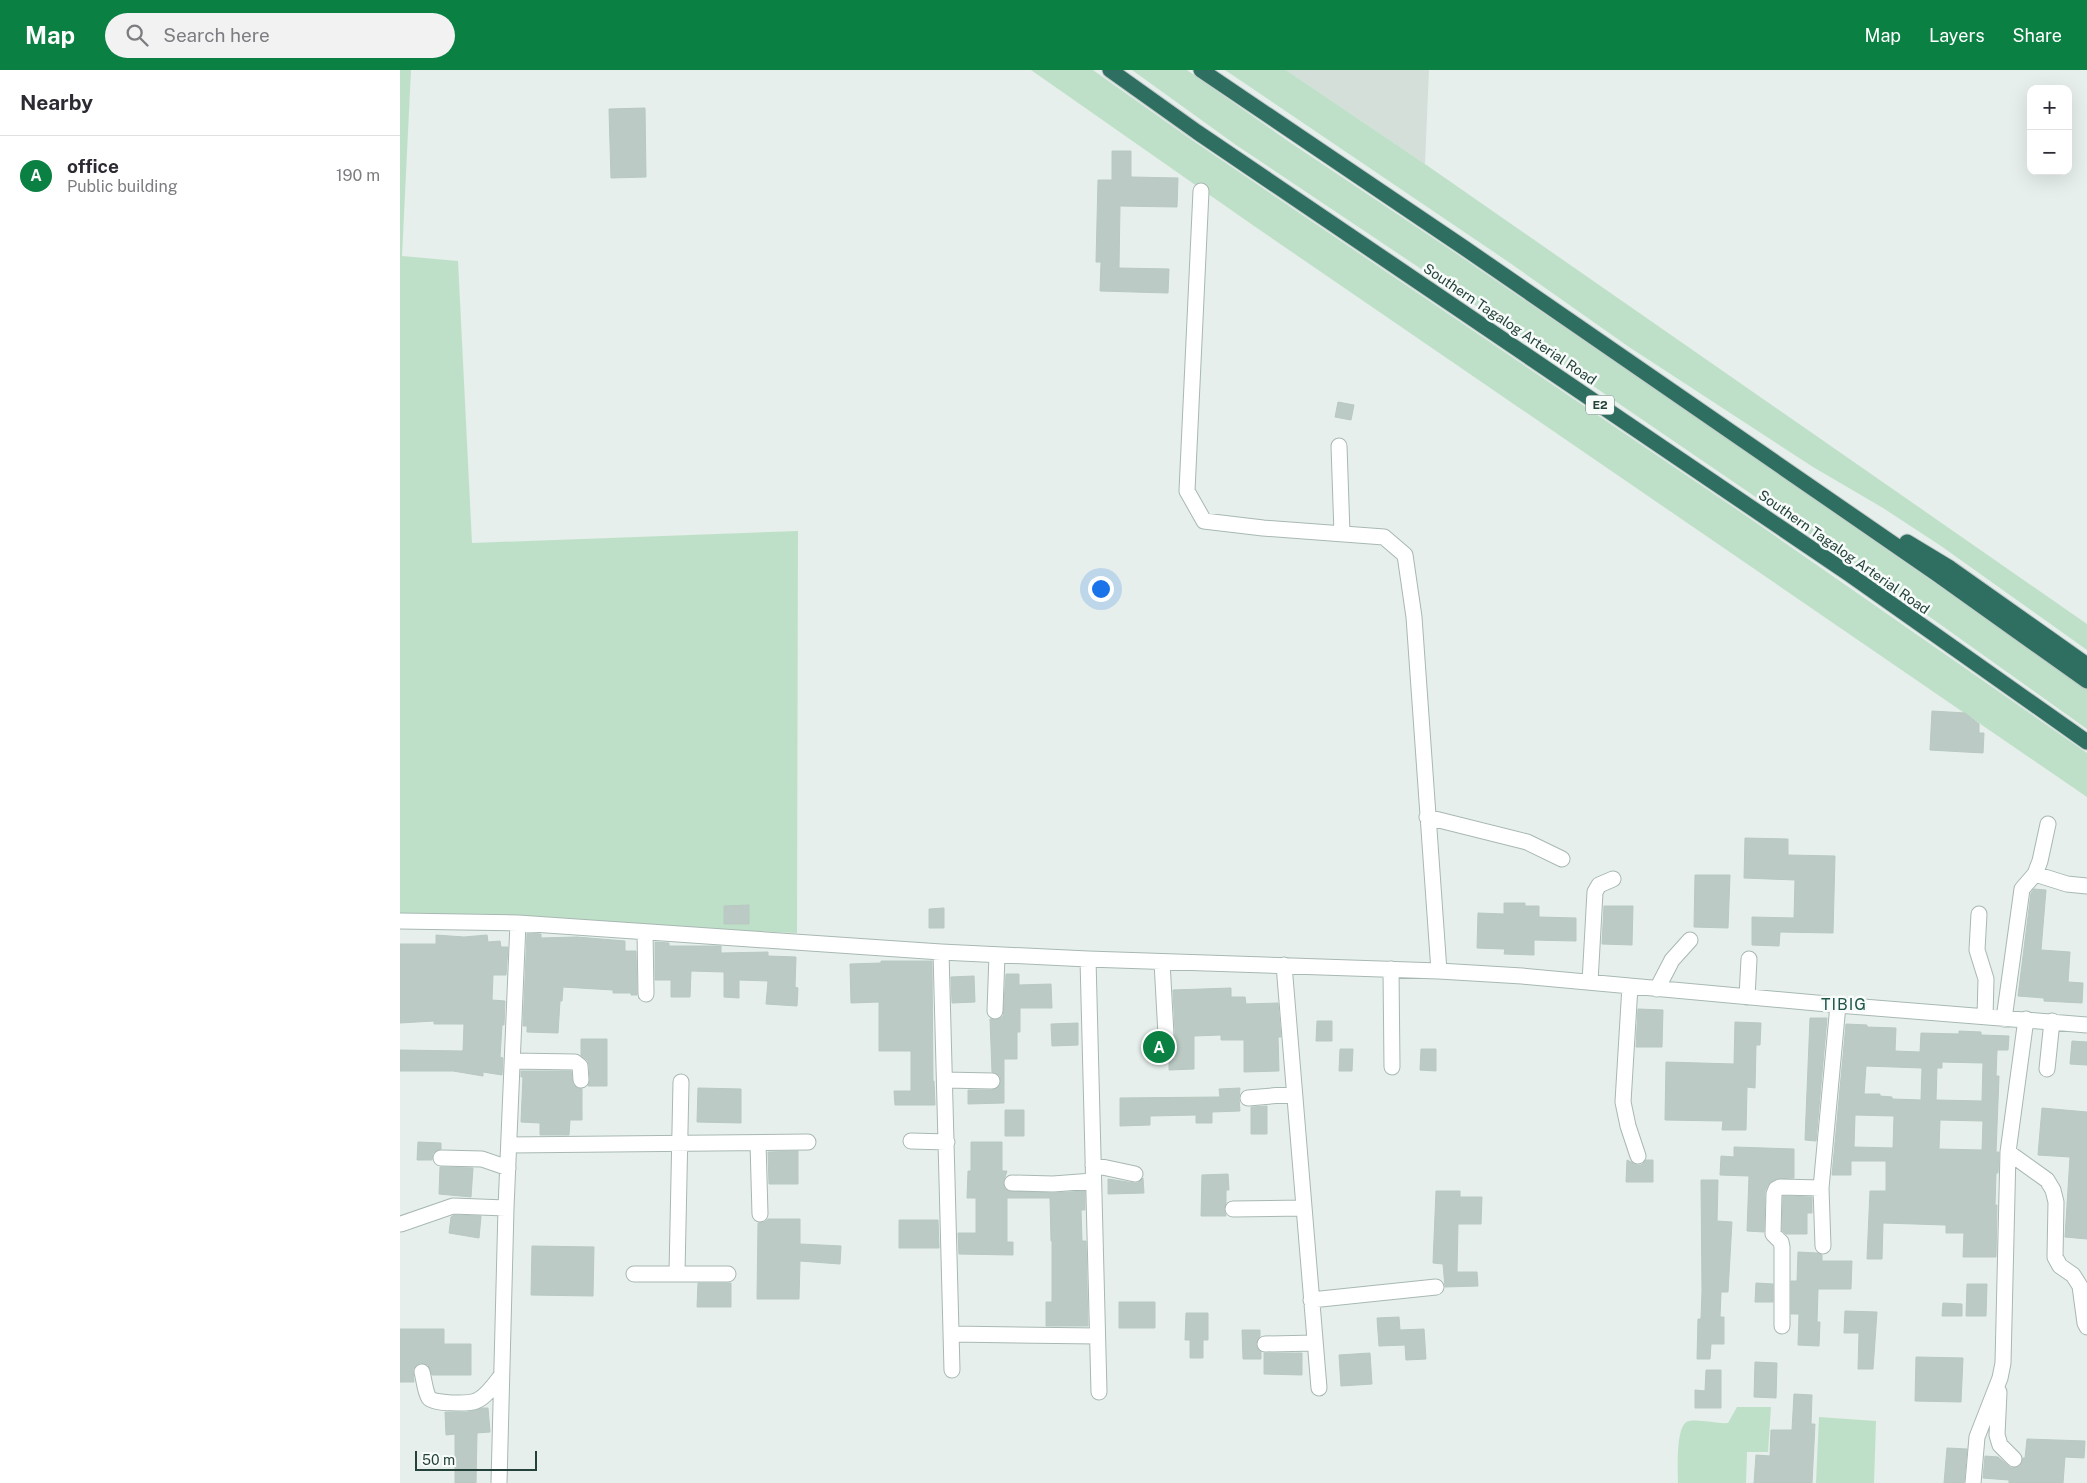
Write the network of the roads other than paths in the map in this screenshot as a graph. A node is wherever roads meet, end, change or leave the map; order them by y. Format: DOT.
graph roads {
  1 [pos="1110,70"];
  2 [pos="1201,70"];
  3 [pos="1201,191"];
  4 [pos="1339,446"];
  5 [pos="1781,466"];
  6 [pos="1342,533"];
  7 [pos="2087,665"];
  8 [pos="2087,681"];
  9 [pos="2087,742"];
  10 [pos="1427,817"];
  11 [pos="2048,824"];
  12 [pos="1562,859"];
  13 [pos="2035,874"];
  14 [pos="1613,879"];
  15 [pos="2087,886"];
  16 [pos="1979,914"];
  17 [pos="400,921"];
  18 [pos="518,924"];
  19 [pos="645,932"];
  20 [pos="1690,940"];
  21 [pos="941,952"];
  22 [pos="997,955"];
  23 [pos="1088,959"];
  24 [pos="1749,960"];
  25 [pos="1162,962"];
  26 [pos="1284,966"];
  27 [pos="1391,969"];
  28 [pos="1439,971"];
  29 [pos="1590,982"];
  30 [pos="1630,986"];
  31 [pos="1657,988"];
  32 [pos="646,994"];
  33 [pos="1747,997"];
  34 [pos="1838,1005"];
  35 [pos="995,1011"];
  36 [pos="1985,1017"];
  37 [pos="2004,1019"];
  38 [pos="2026,1019"];
  39 [pos="2052,1021"];
  40 [pos="2087,1025"];
  41 [pos="1167,1053"];
  42 [pos="513,1061"];
  43 [pos="1392,1067"];
  44 [pos="2047,1069"];
  45 [pos="581,1080"];
  46 [pos="945,1080"];
  47 [pos="992,1081"];
  48 [pos="681,1082"];
  49 [pos="1294,1094"];
  50 [pos="1248,1098"];
  51 [pos="911,1141"];
  52 [pos="758,1142"];
  53 [pos="808,1142"];
  54 [pos="947,1142"];
  55 [pos="509,1145"];
  56 [pos="680,1145"];
  57 [pos="2008,1152"];
  58 [pos="1638,1156"];
  59 [pos="441,1158"];
  60 [pos="1093,1165"];
  61 [pos="508,1168"];
  62 [pos="1135,1174"];
  63 [pos="1094,1181"];
  64 [pos="1012,1183"];
  65 [pos="1821,1188"];
  66 [pos="506,1208"];
  67 [pos="1303,1208"];
  68 [pos="1233,1209"];
  69 [pos="760,1214"];
  70 [pos="401,1224"];
  71 [pos="1823,1246"];
  72 [pos="677,1273"];
  73 [pos="634,1274"];
  74 [pos="728,1274"];
  75 [pos="1436,1286"];
  76 [pos="1311,1300"];
  77 [pos="1782,1326"];
  78 [pos="2087,1327"];
  79 [pos="952,1334"];
  80 [pos="1097,1336"];
  81 [pos="1315,1343"];
  82 [pos="1265,1344"];
  83 [pos="952,1370"];
  84 [pos="422,1372"];
  85 [pos="501,1376"];
  86 [pos="2000,1378"];
  87 [pos="1319,1388"];
  88 [pos="1099,1392"];
  89 [pos="2014,1459"];
  90 [pos="498,1483"];
  91 [pos="1972,1483"];
  1 -- 9 [label="highway, Southern Tagalog Arterial Road / E2"];
  2 -- 5 [label="highway"];
  3 -- 6 [label="street"];
  4 -- 6 [label="street"];
  5 -- 7 [label="highway"];
  5 -- 8 [label="highway"];
  6 -- 10 [label="street"];
  10 -- 12 [label="street"];
  10 -- 28 [label="street"];
  11 -- 13 [label="street"];
  13 -- 15 [label="street"];
  13 -- 37 [label="street"];
  14 -- 29 [label="street"];
  16 -- 36 [label="street"];
  17 -- 18 [label="street"];
  18 -- 19 [label="street"];
  18 -- 42 [label="street"];
  19 -- 21 [label="street"];
  19 -- 32 [label="street"];
  20 -- 31 [label="street"];
  21 -- 22 [label="street"];
  21 -- 46 [label="street"];
  22 -- 23 [label="street"];
  22 -- 35 [label="street"];
  23 -- 25 [label="street"];
  23 -- 60 [label="street"];
  24 -- 33 [label="street"];
  25 -- 26 [label="street"];
  25 -- 41 [label="street"];
  26 -- 27 [label="street"];
  26 -- 49 [label="street"];
  27 -- 28 [label="street"];
  27 -- 43 [label="street"];
  28 -- 29 [label="street"];
  29 -- 30 [label="street"];
  30 -- 31 [label="street"];
  30 -- 58 [label="street"];
  31 -- 33 [label="street"];
  33 -- 34 [label="street"];
  34 -- 36 [label="street"];
  34 -- 65 [label="street"];
  36 -- 37 [label="street"];
  37 -- 38 [label="street"];
  38 -- 39 [label="street"];
  38 -- 57 [label="street"];
  39 -- 40 [label="street"];
  39 -- 44 [label="street"];
  42 -- 45 [label="street"];
  42 -- 55 [label="street"];
  46 -- 47 [label="street"];
  46 -- 54 [label="street"];
  48 -- 56 [label="street"];
  49 -- 50 [label="street"];
  49 -- 67 [label="street"];
  51 -- 54 [label="street"];
  52 -- 53 [label="street"];
  52 -- 56 [label="street"];
  52 -- 69 [label="street"];
  54 -- 79 [label="street"];
  55 -- 56 [label="street"];
  55 -- 61 [label="street"];
  56 -- 72 [label="street"];
  57 -- 78 [label="street"];
  57 -- 86 [label="street"];
  59 -- 61 [label="street"];
  60 -- 62 [label="street"];
  60 -- 63 [label="street"];
  61 -- 66 [label="street"];
  63 -- 64 [label="street"];
  63 -- 80 [label="street"];
  65 -- 71 [label="street"];
  65 -- 77 [label="street"];
  66 -- 70 [label="street"];
  66 -- 85 [label="street"];
  67 -- 68 [label="street"];
  67 -- 76 [label="street"];
  72 -- 73 [label="street"];
  72 -- 74 [label="street"];
  75 -- 76 [label="street"];
  76 -- 81 [label="street"];
  79 -- 80 [label="street"];
  79 -- 83 [label="street"];
  80 -- 88 [label="street"];
  81 -- 82 [label="street"];
  81 -- 87 [label="street"];
  84 -- 85 [label="street"];
  85 -- 90 [label="street"];
  86 -- 89 [label="street"];
  86 -- 91 [label="street"];
}
